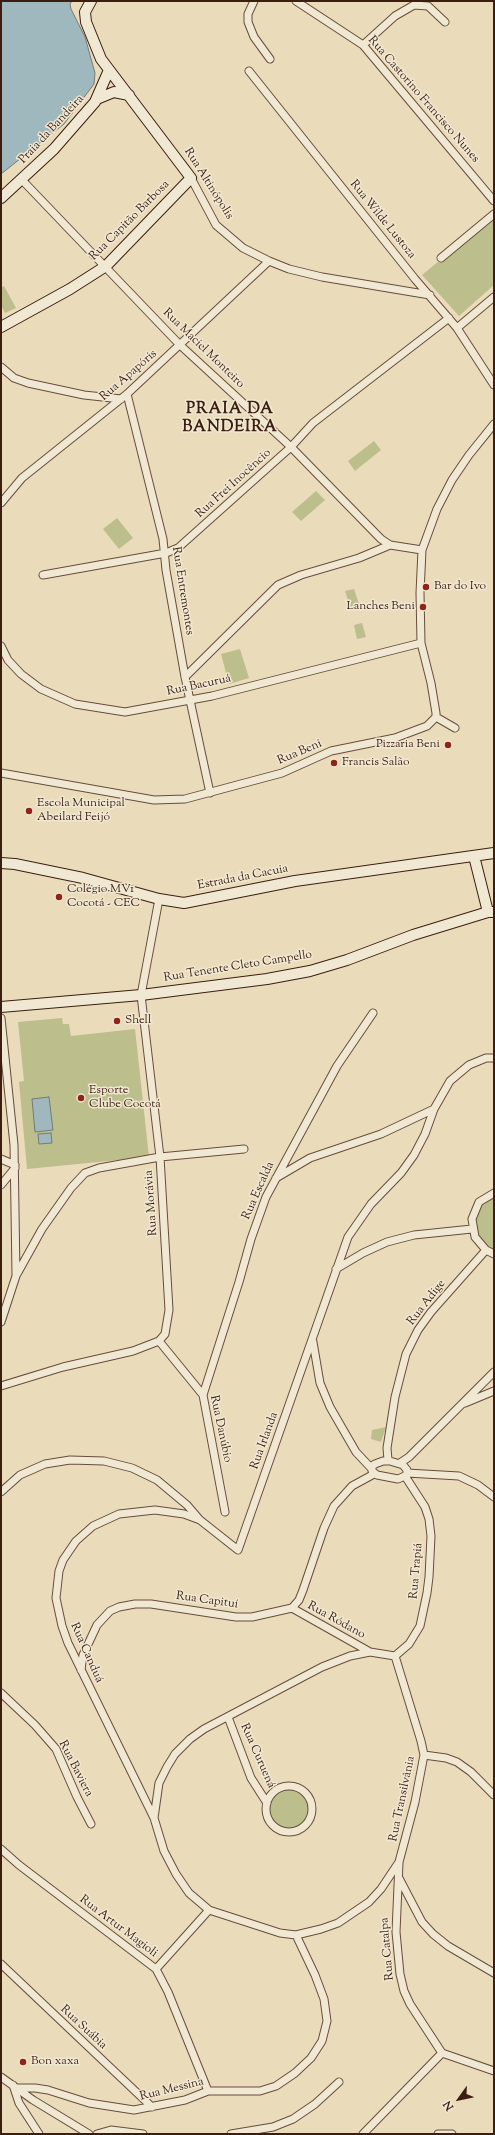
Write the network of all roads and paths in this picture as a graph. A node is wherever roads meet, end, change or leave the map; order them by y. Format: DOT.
graph roads {
  1 [pos="91,1"];
  2 [pos="254,1"];
  3 [pos="296,1"];
  4 [pos="445,22"];
  5 [pos="363,46"];
  6 [pos="270,59"];
  7 [pos="109,70"];
  8 [pos="249,71"];
  9 [pos="129,95"];
  10 [pos="97,99"];
  11 [pos="191,178"];
  12 [pos="22,180"];
  13 [pos="1,198"];
  14 [pos="494,201"];
  15 [pos="494,214"];
  16 [pos="441,258"];
  17 [pos="269,261"];
  18 [pos="106,266"];
  19 [pos="430,295"];
  20 [pos="494,297"];
  21 [pos="449,318"];
  22 [pos="1,327"];
  23 [pos="457,328"];
  24 [pos="180,345"];
  25 [pos="1,366"];
  26 [pos="494,385"];
  27 [pos="127,394"];
  28 [pos="121,399"];
  29 [pos="494,424"];
  30 [pos="291,447"];
  31 [pos="1,503"];
  32 [pos="390,545"];
  33 [pos="422,550"];
  34 [pos="166,553"];
  35 [pos="43,575"];
  36 [pos="421,643"];
  37 [pos="1,646"];
  38 [pos="185,677"];
  39 [pos="190,699"];
  40 [pos="436,717"];
  41 [pos="455,728"];
  42 [pos="1,774"];
  43 [pos="210,793"];
  44 [pos="494,853"];
  45 [pos="474,856"];
  46 [pos="1,863"];
  47 [pos="159,899"];
  48 [pos="491,912"];
  49 [pos="141,995"];
  50 [pos="1,1007"];
  51 [pos="373,1013"];
  52 [pos="1,1018"];
  53 [pos="494,1058"];
  54 [pos="434,1109"];
  55 [pos="244,1149"];
  56 [pos="160,1157"];
  57 [pos="1,1159"];
  58 [pos="15,1166"];
  59 [pos="276,1178"];
  60 [pos="1,1185"];
  61 [pos="494,1193"];
  62 [pos="472,1229"];
  63 [pos="486,1250"];
  64 [pos="494,1254"];
  65 [pos="336,1269"];
  66 [pos="16,1276"];
  67 [pos="1,1322"];
  68 [pos="312,1340"];
  69 [pos="159,1341"];
  70 [pos="494,1372"];
  71 [pos="1,1386"];
  72 [pos="494,1391"];
  73 [pos="203,1395"];
  74 [pos="461,1404"];
  75 [pos="386,1461"];
  76 [pos="373,1470"];
  77 [pos="405,1471"];
  78 [pos="1,1492"];
  79 [pos="494,1497"];
  80 [pos="225,1512"];
  81 [pos="200,1520"];
  82 [pos="232,1544"];
  83 [pos="292,1608"];
  84 [pos="370,1652"];
  85 [pos="395,1656"];
  86 [pos="81,1670"];
  87 [pos="1,1694"];
  88 [pos="228,1717"];
  89 [pos="424,1755"];
  90 [pos="494,1795"];
  91 [pos="267,1803"];
  92 [pos="154,1818"];
  93 [pos="91,1824"];
  94 [pos="1,1849"];
  95 [pos="399,1862"];
  96 [pos="399,1877"];
  97 [pos="209,1910"];
  98 [pos="296,1935"];
  99 [pos="1,1964"];
  100 [pos="156,1969"];
  101 [pos="494,1973"];
  102 [pos="442,2053"];
  103 [pos="494,2071"];
  104 [pos="2,2078"];
  105 [pos="339,2082"];
  106 [pos="15,2087"];
  107 [pos="208,2091"];
  108 [pos="152,2107"];
  109 [pos="39,2134"];
  110 [pos="89,2134"];
  111 [pos="97,2134"];
  112 [pos="142,2134"];
  113 [pos="231,2134"];
  114 [pos="363,2134"];
  115 [pos="438,2134"];
  116 [pos="452,2134"];
  1 -- 7 [label="main road, Rua Altinópolis"];
  2 -- 6 [label="street"];
  3 -- 5 [label="street, Rua Castorino Francisco Nunes"];
  4 -- 5 [label="street"];
  5 -- 14 [label="street, Rua Castorino Francisco Nunes"];
  7 -- 9 [label="main road, Rua Altinópolis"];
  7 -- 10 [label="main road, Praia da Bandeira"];
  8 -- 19 [label="street, Rua Wilde Lustoza"];
  9 -- 10 [label="main road"];
  9 -- 11 [label="main road, Rua Altinópolis"];
  10 -- 12 [label="main road, Praia da Bandeira"];
  11 -- 17 [label="street, Rua Altinópolis"];
  11 -- 18 [label="main road, Rua Capitão Barbosa"];
  12 -- 13 [label="main road, Praia da Bandeira"];
  12 -- 18 [label="street, Rua Maciel Monteiro"];
  15 -- 16 [label="street"];
  17 -- 19 [label="street, Rua Altinópolis"];
  17 -- 24 [label="street, Rua Apapóris"];
  18 -- 22 [label="main road, Rua Capitão Barbosa"];
  18 -- 24 [label="street, Rua Maciel Monteiro"];
  19 -- 21 [label="street, Rua Wilde Lustoza"];
  20 -- 23 [label="street"];
  21 -- 23 [label="street, Rua Wilde Lustoza"];
  21 -- 30 [label="street, Rua Frei Inocêncio"];
  23 -- 26 [label="street, Rua Wilde Lustoza"];
  24 -- 27 [label="street, Rua Apapóris"];
  24 -- 30 [label="street, Rua Maciel Monteiro"];
  25 -- 28 [label="street"];
  27 -- 28 [label="street, Rua Apapóris"];
  27 -- 34 [label="street, Rua Entremontes"];
  28 -- 31 [label="street, Rua Apapóris"];
  29 -- 33 [label="street"];
  30 -- 32 [label="street, Rua Maciel Monteiro"];
  30 -- 34 [label="street, Rua Frei Inocêncio"];
  32 -- 33 [label="street"];
  32 -- 38 [label="street"];
  33 -- 36 [label="street"];
  34 -- 35 [label="street, Rua Frei Inocêncio"];
  34 -- 38 [label="street, Rua Entremontes"];
  36 -- 39 [label="street, Rua Bacuruá"];
  36 -- 40 [label="street"];
  37 -- 39 [label="street, Rua Bacuruá"];
  38 -- 39 [label="street, Rua Entremontes"];
  39 -- 43 [label="street, Rua Entremontes"];
  40 -- 41 [label="street"];
  40 -- 43 [label="street, Rua Beni"];
  42 -- 43 [label="street, Rua Beni"];
  44 -- 45 [label="main road, Estrada da Cacuia"];
  45 -- 47 [label="main road, Estrada da Cacuia"];
  45 -- 48 [label="main road"];
  46 -- 47 [label="main road, Estrada da Cacuia"];
  47 -- 49 [label="street, Rua Morávia"];
  48 -- 49 [label="main road, Rua Tenente Cleto Campello"];
  49 -- 50 [label="main road, Rua Tenente Cleto Campello"];
  49 -- 56 [label="street, Rua Morávia"];
  51 -- 59 [label="street, Rua Escalda"];
  52 -- 58 [label="street"];
  53 -- 54 [label="street, Rua Irlanda"];
  54 -- 59 [label="street"];
  54 -- 65 [label="street, Rua Irlanda"];
  55 -- 56 [label="street"];
  56 -- 66 [label="street"];
  56 -- 69 [label="street, Rua Morávia"];
  57 -- 58 [label="street"];
  58 -- 60 [label="street"];
  58 -- 66 [label="street"];
  59 -- 73 [label="street, Rua Escalda"];
  61 -- 62 [label="street"];
  62 -- 63 [label="street"];
  62 -- 65 [label="street"];
  63 -- 64 [label="street"];
  63 -- 75 [label="street, Rua Adige"];
  65 -- 68 [label="street, Rua Irlanda"];
  66 -- 67 [label="street"];
  68 -- 76 [label="street"];
  68 -- 82 [label="street, Rua Irlanda"];
  69 -- 71 [label="street"];
  69 -- 73 [label="street, Rua Danúbio"];
  70 -- 74 [label="street"];
  72 -- 74 [label="street"];
  73 -- 80 [label="street, Rua Danúbio"];
  74 -- 77 [label="street"];
  75 -- 76 [label="street"];
  75 -- 77 [label="street"];
  76 -- 77 [label="street"];
  76 -- 83 [label="street"];
  77 -- 79 [label="street"];
  77 -- 85 [label="street, Rua Trapiá"];
  78 -- 81 [label="street"];
  81 -- 82 [label="street, Rua Canduá"];
  81 -- 86 [label="street, Rua Canduá"];
  83 -- 84 [label="street, Rua Ródano"];
  83 -- 86 [label="street, Rua Capituí"];
  84 -- 85 [label="street, Rua Transilvânia"];
  84 -- 88 [label="street, Rua Transilvânia"];
  85 -- 89 [label="street, Rua Transilvânia"];
  86 -- 92 [label="street, Rua Canduá"];
  87 -- 93 [label="street, Rua Baviera"];
  88 -- 91 [label="street, Rua Curuená"];
  88 -- 92 [label="street, Rua Transilvânia"];
  89 -- 90 [label="street"];
  89 -- 95 [label="street, Rua Transilvânia"];
  91 -- 91 [label="street"];
  92 -- 97 [label="street, Rua Transilvânia"];
  94 -- 100 [label="street, Rua Artur Magioli"];
  95 -- 96 [label="street, Rua Catalpa"];
  95 -- 98 [label="street, Rua Transilvânia"];
  96 -- 101 [label="street"];
  96 -- 102 [label="street, Rua Catalpa"];
  97 -- 98 [label="street, Rua Transilvânia"];
  97 -- 100 [label="street"];
  98 -- 107 [label="street, Rua Messina"];
  99 -- 108 [label="street, Rua Suábia"];
  100 -- 107 [label="street, Rua Artur Magioli"];
  102 -- 103 [label="street"];
  102 -- 114 [label="street"];
  104 -- 106 [label="street"];
  105 -- 113 [label="street"];
  106 -- 108 [label="street, Rua Messina"];
  106 -- 109 [label="street"];
  106 -- 110 [label="street"];
  107 -- 108 [label="street, Rua Messina"];
  111 -- 112 [label="street"];
  115 -- 116 [label="street"];
}
